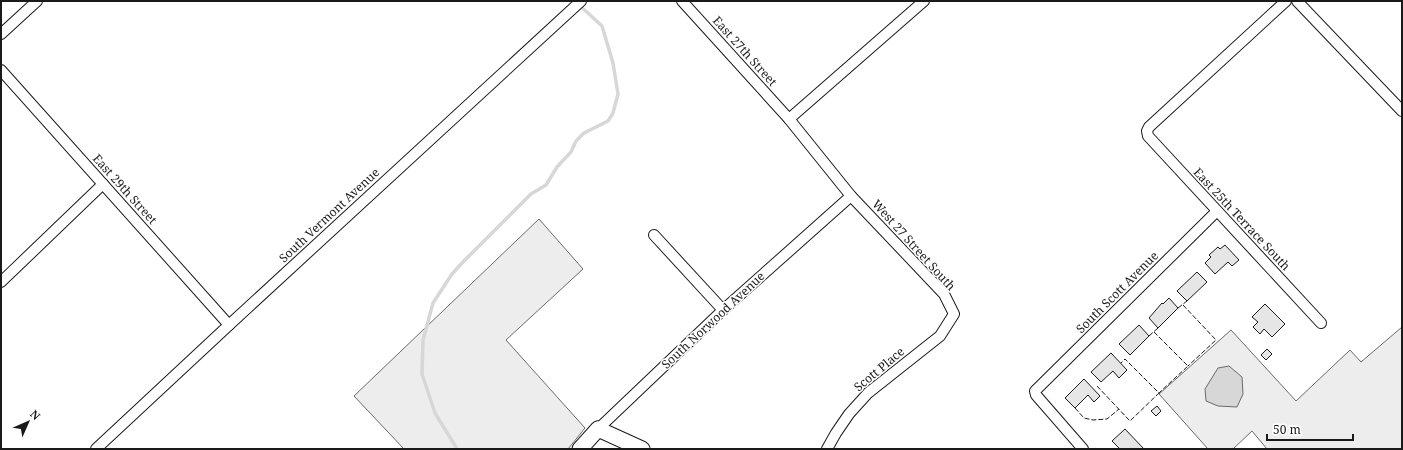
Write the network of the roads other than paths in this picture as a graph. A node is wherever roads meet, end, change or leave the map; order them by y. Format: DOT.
graph roads {
  1 [pos="37,1"];
  2 [pos="581,1"];
  3 [pos="682,1"];
  4 [pos="924,1"];
  5 [pos="1286,1"];
  6 [pos="1297,1"];
  7 [pos="1,34"];
  8 [pos="1,70"];
  9 [pos="1402,111"];
  10 [pos="789,119"];
  11 [pos="103,184"];
  12 [pos="852,196"];
  13 [pos="1217,211"];
  14 [pos="654,235"];
  15 [pos="1,282"];
  16 [pos="723,310"];
  17 [pos="954,314"];
  18 [pos="1321,323"];
  19 [pos="229,325"];
  20 [pos="598,428"];
  21 [pos="96,449"];
  22 [pos="580,449"];
  23 [pos="642,449"];
  24 [pos="827,449"];
  25 [pos="1083,449"];
  1 -- 7 [label="street"];
  2 -- 19 [label="street, South Vermont Avenue"];
  3 -- 10 [label="street, East 27th Street"];
  4 -- 10 [label="street"];
  5 -- 13 [label="street, East 25th Terrace South"];
  6 -- 9 [label="street"];
  8 -- 11 [label="street, East 29th Street"];
  10 -- 12 [label="street, East 27th Street"];
  11 -- 15 [label="street"];
  11 -- 19 [label="street, East 29th Street"];
  12 -- 16 [label="street, South Norwood Avenue"];
  12 -- 17 [label="street, West 27 Street South"];
  13 -- 18 [label="street, East 25th Terrace South"];
  13 -- 25 [label="street, South Scott Avenue"];
  14 -- 16 [label="street"];
  16 -- 20 [label="street, South Norwood Avenue"];
  17 -- 24 [label="street, Scott Place"];
  19 -- 21 [label="street, South Vermont Avenue"];
  20 -- 22 [label="street, South Norwood Avenue"];
  20 -- 23 [label="street"];
}
